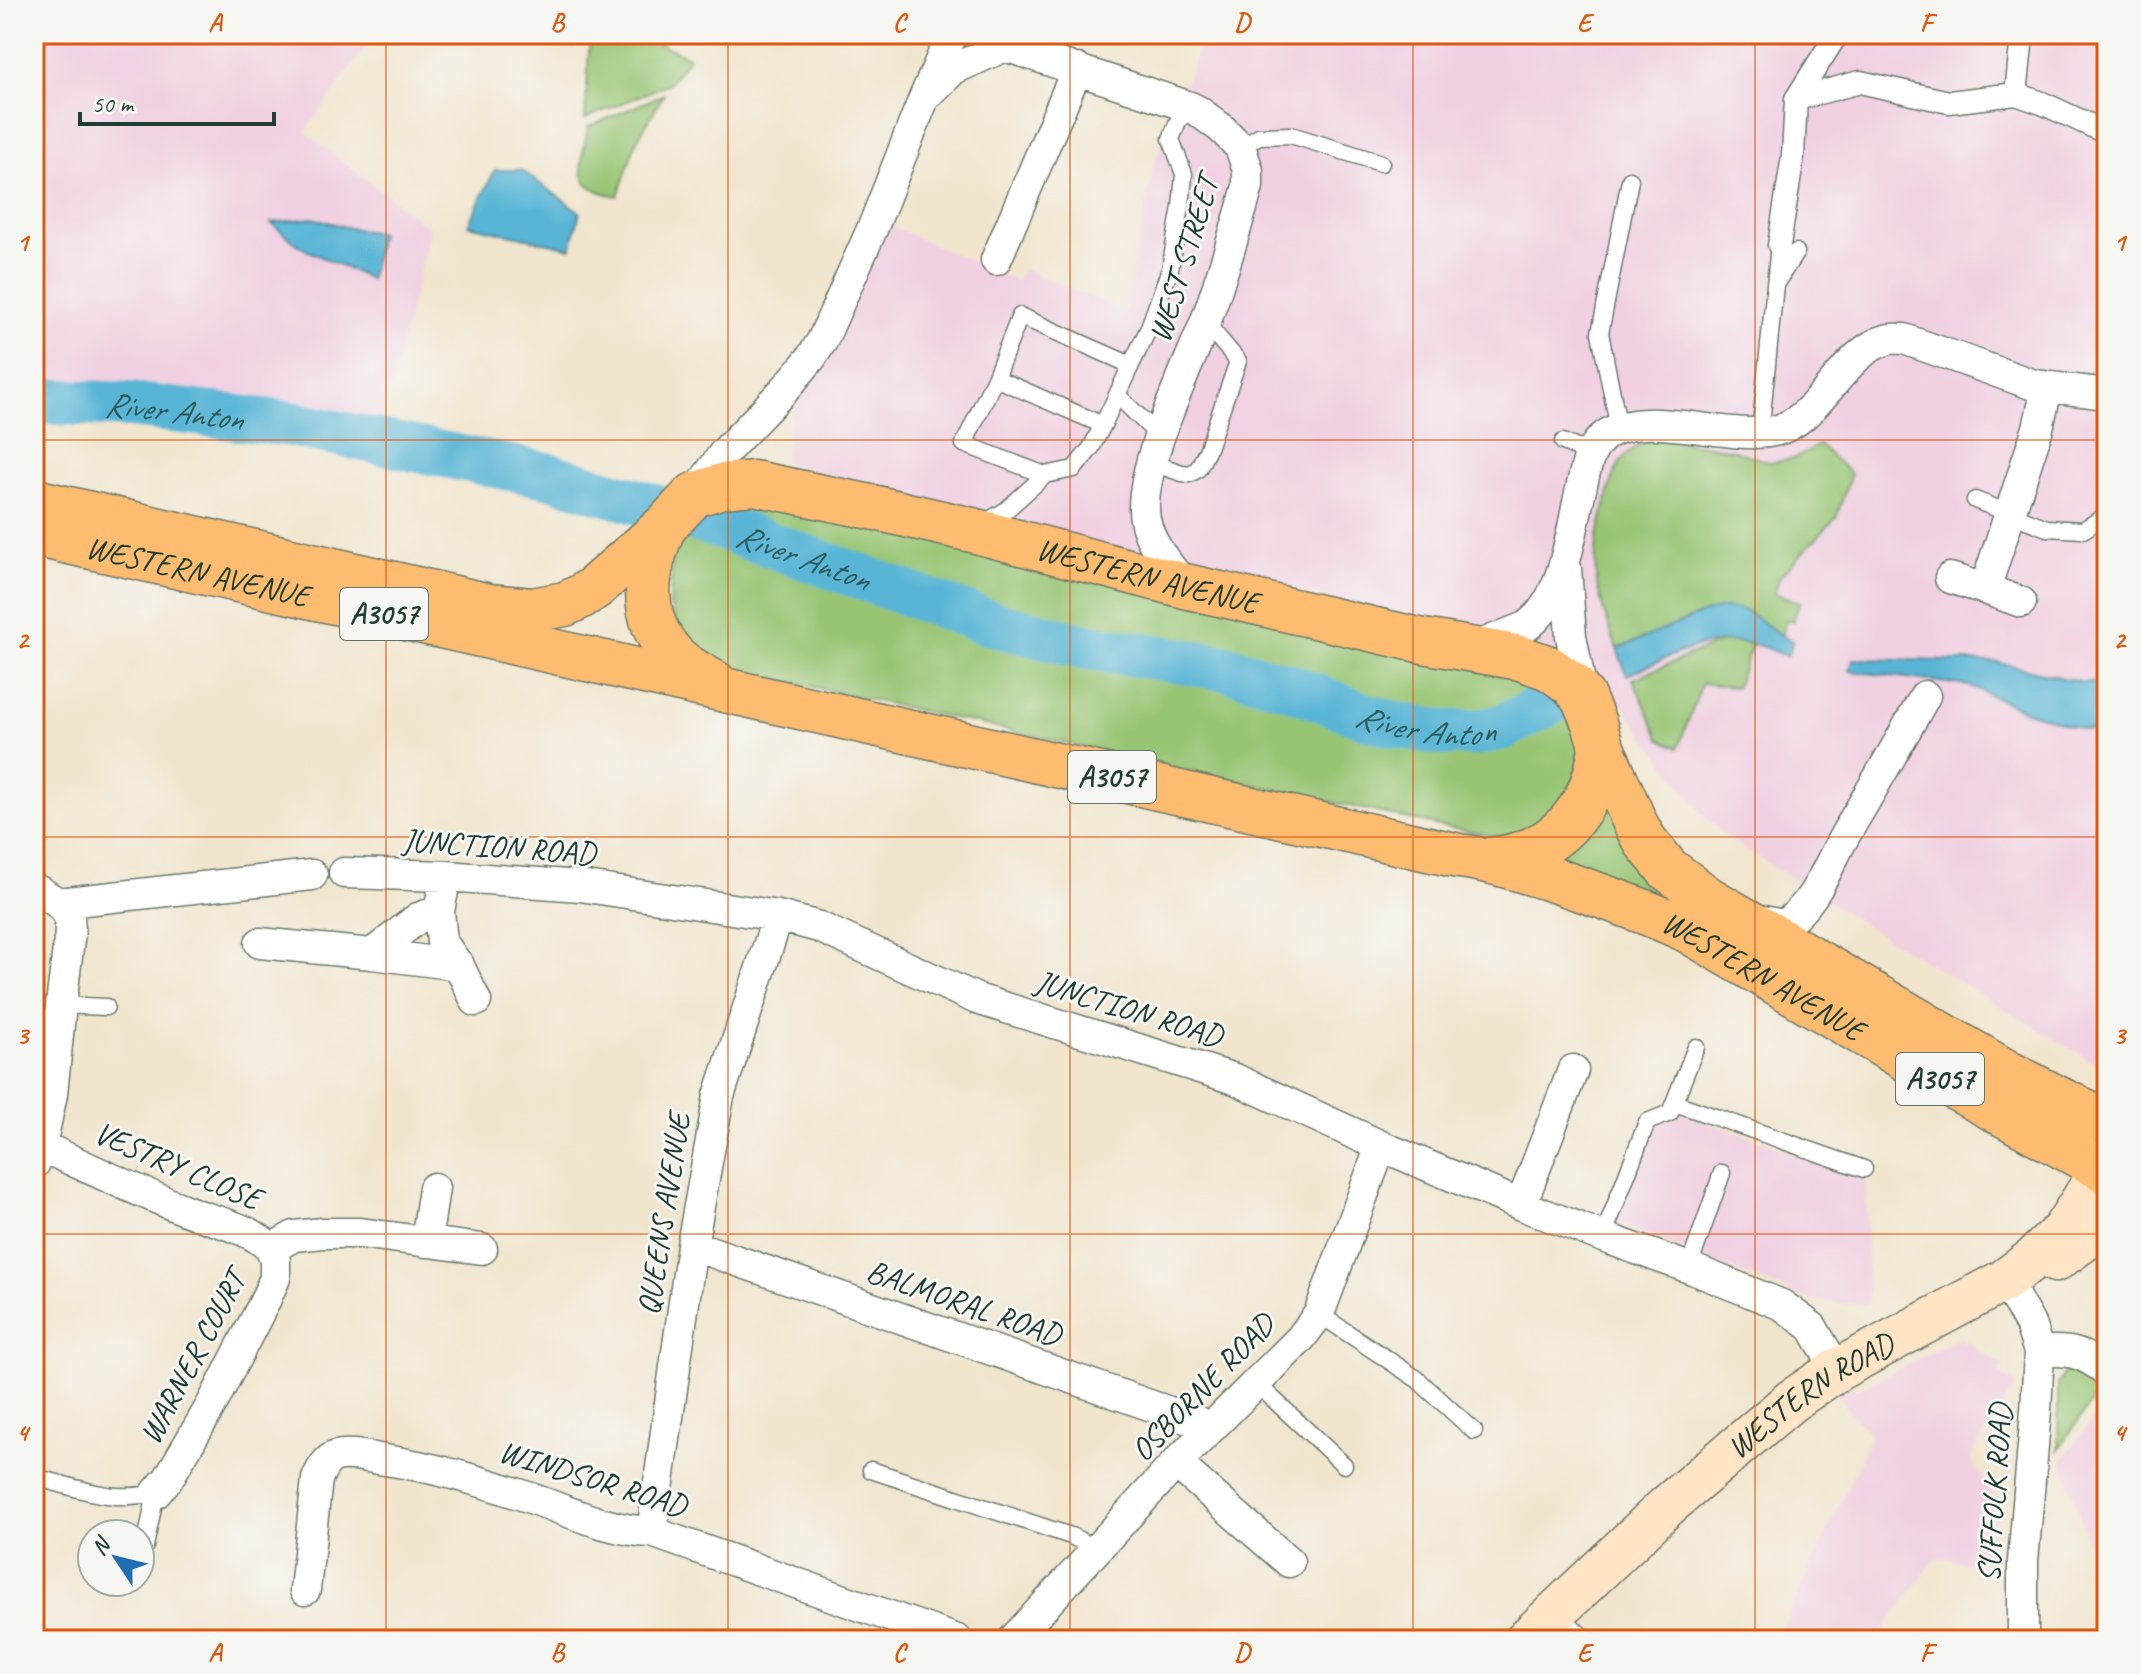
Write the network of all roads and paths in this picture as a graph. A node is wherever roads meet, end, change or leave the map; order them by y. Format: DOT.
graph roads {
  1 [pos="952,34"];
  2 [pos="1837,34"];
  3 [pos="2014,34"];
  4 [pos="1005,40"];
  5 [pos="1077,69"];
  6 [pos="2016,94"];
  7 [pos="924,98"];
  8 [pos="1796,99"];
  9 [pos="1190,107"];
  10 [pos="2107,133"];
  11 [pos="1240,147"];
  12 [pos="1381,163"];
  13 [pos="1630,180"];
  14 [pos="1788,248"];
  15 [pos="996,260"];
  16 [pos="1205,322"];
  17 [pos="1131,365"];
  18 [pos="995,378"];
  19 [pos="2047,388"];
  20 [pos="2107,394"];
  21 [pos="1117,395"];
  22 [pos="1103,425"];
  23 [pos="1619,429"];
  24 [pos="1760,434"];
  25 [pos="1563,442"];
  26 [pos="1156,450"];
  27 [pos="1588,460"];
  28 [pos="1045,475"];
  29 [pos="1975,500"];
  30 [pos="34,501"];
  31 [pos="682,508"];
  32 [pos="2009,513"];
  33 [pos="2107,515"];
  34 [pos="972,530"];
  35 [pos="34,534"];
  36 [pos="1565,559"];
  37 [pos="1950,578"];
  38 [pos="1185,586"];
  39 [pos="1985,589"];
  40 [pos="2028,604"];
  41 [pos="1469,650"];
  42 [pos="734,693"];
  43 [pos="1925,696"];
  44 [pos="1583,697"];
  45 [pos="1601,746"];
  46 [pos="1490,860"];
  47 [pos="345,864"];
  48 [pos="312,875"];
  49 [pos="446,876"];
  50 [pos="46,897"];
  51 [pos="1809,900"];
  52 [pos="439,911"];
  53 [pos="1736,915"];
  54 [pos="778,916"];
  55 [pos="260,943"];
  56 [pos="372,954"];
  57 [pos="459,965"];
  58 [pos="1829,969"];
  59 [pos="476,1001"];
  60 [pos="61,1005"];
  61 [pos="106,1007"];
  62 [pos="1696,1047"];
  63 [pos="1573,1070"];
  64 [pos="1675,1103"];
  65 [pos="2107,1121"];
  66 [pos="1381,1146"];
  67 [pos="38,1155"];
  68 [pos="2105,1167"];
  69 [pos="1864,1169"];
  70 [pos="1722,1173"];
  71 [pos="434,1188"];
  72 [pos="1521,1205"];
  73 [pos="2107,1224"];
  74 [pos="1603,1237"];
  75 [pos="426,1242"];
  76 [pos="692,1245"];
  77 [pos="271,1249"];
  78 [pos="482,1249"];
  79 [pos="1689,1267"];
  80 [pos="2005,1280"];
  81 [pos="1319,1314"];
  82 [pos="2039,1352"];
  83 [pos="1837,1370"];
  84 [pos="2107,1371"];
  85 [pos="1256,1383"];
  86 [pos="1212,1427"];
  87 [pos="1474,1431"];
  88 [pos="1176,1463"];
  89 [pos="1344,1465"];
  90 [pos="871,1470"];
  91 [pos="46,1480"];
  92 [pos="156,1493"];
  93 [pos="151,1518"];
  94 [pos="652,1532"];
  95 [pos="1097,1549"];
  96 [pos="1289,1562"];
  97 [pos="305,1590"];
  98 [pos="1551,1632"];
  99 [pos="1027,1636"];
  100 [pos="957,1640"];
  101 [pos="2023,1640"];
  1 -- 7 [label="street, WEST STREET"];
  2 -- 8 [label="street"];
  3 -- 6 [label="street"];
  4 -- 5 [label="street, WEST STREET"];
  4 -- 7 [label="street, WEST STREET"];
  5 -- 9 [label="street, WEST STREET"];
  5 -- 15 [label="street"];
  6 -- 8 [label="street"];
  6 -- 10 [label="street"];
  7 -- 31 [label="street, WEST STREET"];
  8 -- 14 [label="street"];
  9 -- 11 [label="street, WEST STREET"];
  9 -- 17 [label="lane"];
  11 -- 12 [label="lane"];
  11 -- 16 [label="street, WEST STREET"];
  13 -- 23 [label="lane"];
  14 -- 24 [label="lane"];
  16 -- 26 [label="street, WEST STREET"];
  16 -- 26 [label="lane"];
  17 -- 18 [label="lane"];
  17 -- 21 [label="lane"];
  18 -- 22 [label="lane"];
  18 -- 28 [label="lane"];
  19 -- 20 [label="street"];
  19 -- 24 [label="street"];
  19 -- 32 [label="street"];
  21 -- 22 [label="lane"];
  21 -- 26 [label="lane"];
  22 -- 28 [label="lane"];
  23 -- 24 [label="street"];
  23 -- 27 [label="street"];
  25 -- 27 [label="lane"];
  26 -- 38 [label="street, WEST STREET"];
  27 -- 36 [label="street"];
  28 -- 34 [label="lane"];
  29 -- 32 [label="lane"];
  30 -- 31 [label="main road, WESTERN AVENUE / A3057"];
  31 -- 34 [label="main road, WESTERN AVENUE / A3057"];
  31 -- 42 [label="main road, WESTERN AVENUE / A3057"];
  32 -- 33 [label="lane"];
  32 -- 39 [label="street"];
  34 -- 38 [label="main road, WESTERN AVENUE / A3057"];
  35 -- 42 [label="main road, WESTERN AVENUE / A3057"];
  36 -- 41 [label="street"];
  36 -- 44 [label="street"];
  37 -- 39 [label="street"];
  38 -- 41 [label="main road, WESTERN AVENUE / A3057"];
  39 -- 40 [label="street"];
  41 -- 44 [label="main road, WESTERN AVENUE / A3057"];
  42 -- 46 [label="main road, WESTERN AVENUE / A3057"];
  43 -- 51 [label="street"];
  44 -- 45 [label="main road, WESTERN AVENUE / A3057"];
  45 -- 46 [label="main road, WESTERN AVENUE / A3057"];
  45 -- 53 [label="main road, WESTERN AVENUE / A3057"];
  46 -- 68 [label="main road, WESTERN AVENUE / A3057"];
  47 -- 49 [label="street, JUNCTION ROAD"];
  48 -- 50 [label="street"];
  49 -- 52 [label="street"];
  49 -- 54 [label="street, JUNCTION ROAD"];
  50 -- 60 [label="street"];
  51 -- 53 [label="street"];
  51 -- 58 [label="street"];
  52 -- 56 [label="street"];
  52 -- 57 [label="street"];
  53 -- 58 [label="main road, WESTERN AVENUE / A3057"];
  54 -- 66 [label="street, JUNCTION ROAD"];
  54 -- 76 [label="street, QUEENS AVENUE"];
  55 -- 56 [label="street"];
  56 -- 57 [label="street"];
  57 -- 59 [label="street"];
  58 -- 65 [label="main road, WESTERN AVENUE / A3057"];
  60 -- 61 [label="lane"];
  60 -- 67 [label="street"];
  62 -- 64 [label="lane"];
  63 -- 72 [label="street"];
  64 -- 69 [label="lane"];
  64 -- 74 [label="lane"];
  66 -- 72 [label="street, JUNCTION ROAD"];
  66 -- 81 [label="street, OSBORNE ROAD"];
  67 -- 77 [label="street, VESTRY CLOSE"];
  68 -- 80 [label="main road, WESTERN ROAD"];
  70 -- 79 [label="lane"];
  71 -- 75 [label="street"];
  72 -- 74 [label="street, JUNCTION ROAD"];
  73 -- 80 [label="main road"];
  74 -- 79 [label="street, JUNCTION ROAD"];
  75 -- 77 [label="street, VESTRY CLOSE"];
  75 -- 78 [label="street, VESTRY CLOSE"];
  76 -- 86 [label="street, BALMORAL ROAD"];
  76 -- 94 [label="street, QUEENS AVENUE"];
  77 -- 92 [label="street, WARNER COURT"];
  79 -- 83 [label="street, JUNCTION ROAD"];
  80 -- 82 [label="street, SUFFOLK ROAD"];
  80 -- 83 [label="main road, WESTERN ROAD"];
  81 -- 85 [label="street, OSBORNE ROAD"];
  81 -- 87 [label="lane"];
  82 -- 84 [label="street"];
  82 -- 101 [label="street, SUFFOLK ROAD"];
  83 -- 98 [label="main road, WESTERN ROAD"];
  85 -- 86 [label="street, OSBORNE ROAD"];
  85 -- 89 [label="lane"];
  86 -- 88 [label="street, OSBORNE ROAD"];
  88 -- 95 [label="street, OSBORNE ROAD"];
  88 -- 96 [label="street"];
  90 -- 95 [label="lane"];
  91 -- 92 [label="lane"];
  92 -- 93 [label="lane"];
  94 -- 97 [label="street, WINDSOR ROAD"];
  94 -- 100 [label="street, WINDSOR ROAD"];
  95 -- 99 [label="street, OSBORNE ROAD"];
}
